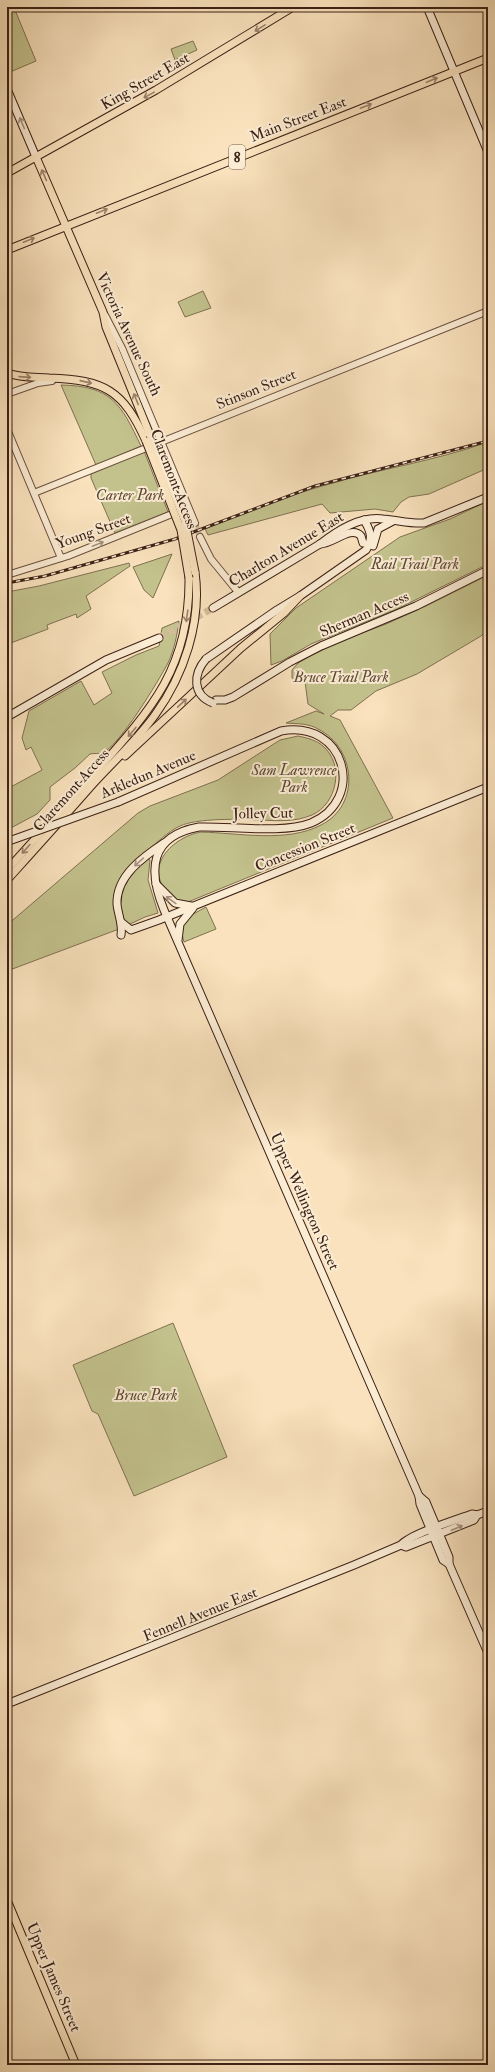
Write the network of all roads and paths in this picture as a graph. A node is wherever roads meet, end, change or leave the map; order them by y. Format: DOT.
graph roads {
  1 [pos="293,7"];
  2 [pos="427,7"];
  3 [pos="488,58"];
  4 [pos="455,71"];
  5 [pos="7,89"];
  6 [pos="488,152"];
  7 [pos="36,157"];
  8 [pos="7,173"];
  9 [pos="66,226"];
  10 [pos="7,250"];
  11 [pos="488,311"];
  12 [pos="103,312"];
  13 [pos="7,374"];
  14 [pos="66,379"];
  15 [pos="7,394"];
  16 [pos="7,429"];
  17 [pos="148,438"];
  18 [pos="162,441"];
  19 [pos="34,493"];
  20 [pos="488,497"];
  21 [pos="188,508"];
  22 [pos="364,520"];
  23 [pos="394,521"];
  24 [pos="195,523"];
  25 [pos="200,537"];
  26 [pos="363,543"];
  27 [pos="320,544"];
  28 [pos="61,558"];
  29 [pos="351,560"];
  30 [pos="488,570"];
  31 [pos="7,575"];
  32 [pos="238,592"];
  33 [pos="300,596"];
  34 [pos="213,608"];
  35 [pos="159,638"];
  36 [pos="7,717"];
  37 [pos="274,734"];
  38 [pos="488,787"];
  39 [pos="82,797"];
  40 [pos="169,840"];
  41 [pos="8,842"];
  42 [pos="7,870"];
  43 [pos="7,880"];
  44 [pos="154,881"];
  45 [pos="196,905"];
  46 [pos="166,917"];
  47 [pos="121,922"];
  48 [pos="120,935"];
  49 [pos="179,946"];
  50 [pos="488,1511"];
  51 [pos="477,1515"];
  52 [pos="433,1529"];
  53 [pos="437,1536"];
  54 [pos="401,1545"];
  55 [pos="488,1653"];
  56 [pos="7,1704"];
  57 [pos="7,1900"];
  58 [pos="76,2065"];
  1 -- 7 [label="main road, King Street East, one-way"];
  2 -- 4 [label="main road"];
  3 -- 4 [label="main road, Main Street East / 8"];
  4 -- 6 [label="main road"];
  9 -- 4 [label="main road, Main Street East / 8, one-way"];
  7 -- 5 [label="main road, one-way"];
  7 -- 8 [label="main road, King Street East"];
  9 -- 7 [label="main road, Victoria Avenue South, one-way"];
  10 -- 9 [label="main road, Main Street East / 8, one-way"];
  9 -- 12 [label="main road, Victoria Avenue South"];
  11 -- 18 [label="street, Stinson Street"];
  17 -- 12 [label="main road, Claremont Access, one-way"];
  12 -- 18 [label="street, Victoria Avenue South"];
  13 -- 14 [label="main road, Claremont Access, one-way"];
  14 -- 15 [label="street"];
  14 -- 17 [label="main road, Claremont Access, one-way"];
  16 -- 19 [label="street"];
  17 -- 39 [label="main road, Claremont Access, bridge"];
  17 -- 42 [label="main road, Claremont Access, one-way, bridge"];
  18 -- 19 [label="street, Stinson Street"];
  18 -- 21 [label="street, Victoria Avenue South"];
  19 -- 28 [label="street"];
  20 -- 23 [label="main road, Charlton Avenue East"];
  21 -- 24 [label="street, Victoria Avenue South"];
  28 -- 21 [label="street, Young Street, one-way"];
  22 -- 23 [label="main road, Charlton Avenue East"];
  22 -- 26 [label="main road"];
  22 -- 27 [label="main road, Charlton Avenue East"];
  22 -- 29 [label="main road, Sherman Access"];
  23 -- 29 [label="main road"];
  25 -- 32 [label="street"];
  26 -- 27 [label="main road"];
  26 -- 29 [label="main road, Sherman Access"];
  27 -- 32 [label="main road, Charlton Avenue East"];
  28 -- 31 [label="street, Young Street"];
  29 -- 33 [label="main road, Sherman Access"];
  30 -- 33 [label="main road, Sherman Access"];
  32 -- 34 [label="main road, Charlton Avenue East"];
  39 -- 33 [label="main road, one-way"];
  35 -- 36 [label="main road"];
  37 -- 40 [label="main road, Jolley Cut"];
  37 -- 41 [label="main road, Arkledun Avenue, bridge"];
  38 -- 45 [label="main road, Concession Street"];
  39 -- 43 [label="main road, Claremont Access"];
  40 -- 44 [label="main road, Jolley Cut"];
  40 -- 47 [label="main road, one-way"];
  45 -- 44 [label="main road, one-way"];
  44 -- 46 [label="main road, Jolley Cut"];
  45 -- 46 [label="main road, Concession Street"];
  45 -- 49 [label="main road"];
  46 -- 47 [label="main road, Concession Street"];
  46 -- 49 [label="main road, Upper Wellington Street"];
  47 -- 48 [label="main road"];
  49 -- 52 [label="main road, Upper Wellington Street"];
  50 -- 51 [label="main road, Fennell Avenue East"];
  51 -- 52 [label="main road, Fennell Avenue East"];
  53 -- 51 [label="main road, Fennell Avenue East, one-way"];
  52 -- 53 [label="main road, Upper Wellington Street"];
  52 -- 54 [label="main road, Fennell Avenue East"];
  53 -- 54 [label="main road, Fennell Avenue East"];
  53 -- 55 [label="main road, Upper Wellington Street"];
  54 -- 56 [label="main road, Fennell Avenue East"];
  57 -- 58 [label="main road, Upper James Street"];
}
